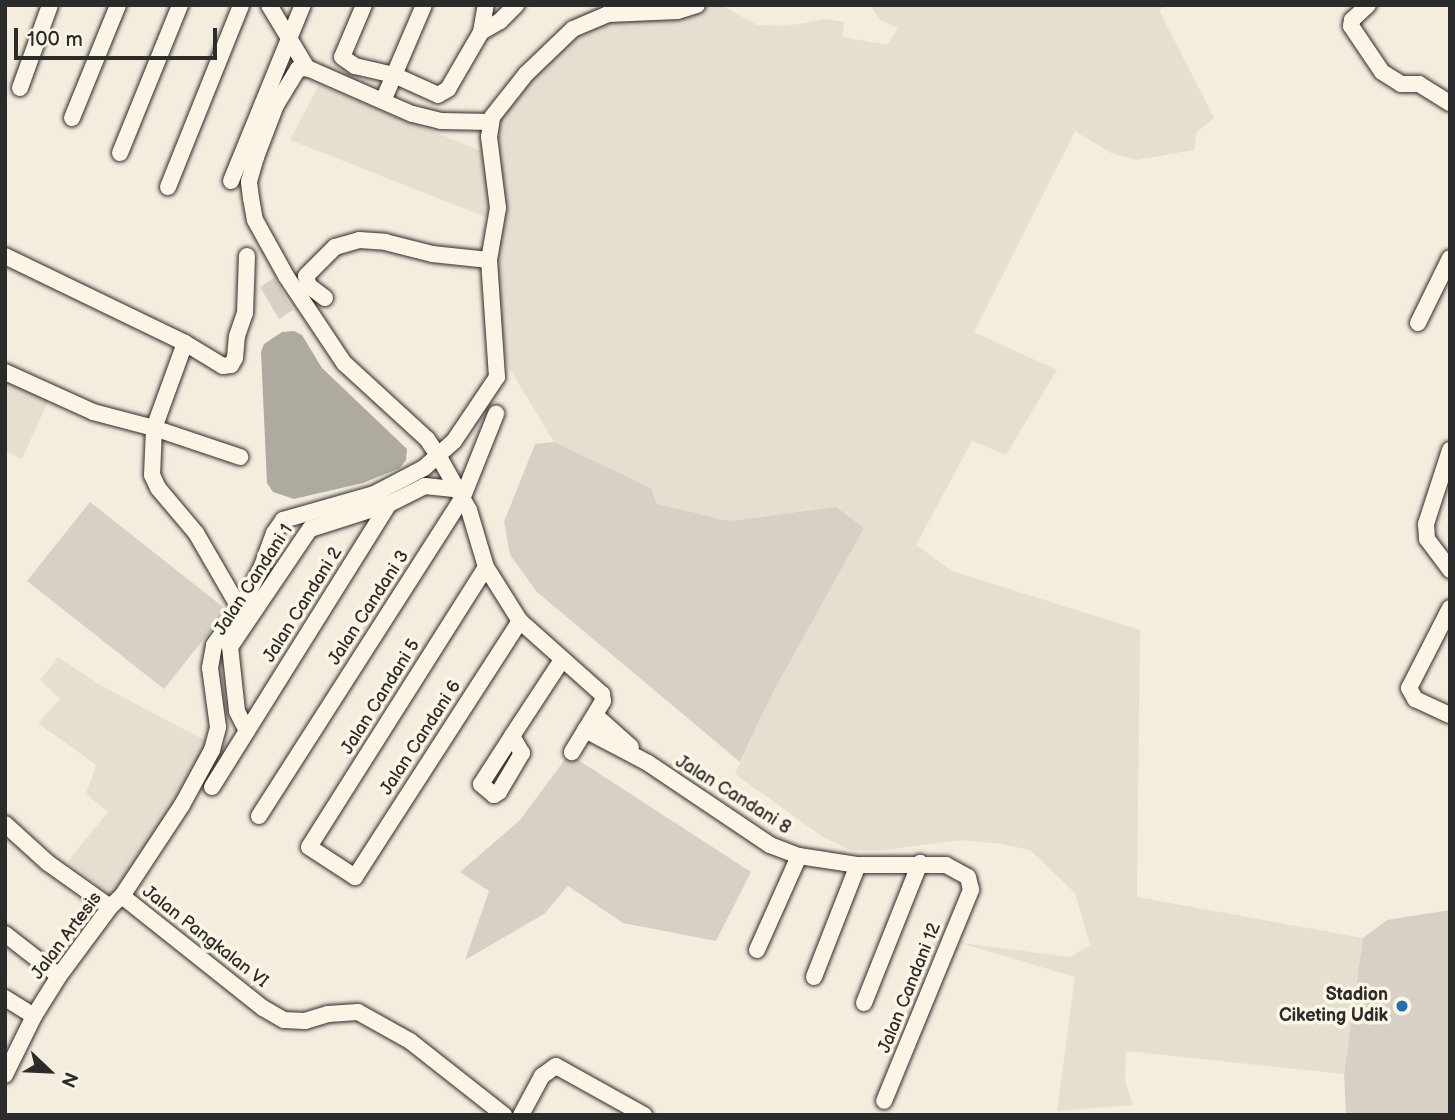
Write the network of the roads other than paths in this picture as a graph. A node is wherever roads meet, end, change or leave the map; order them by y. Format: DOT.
graph roads {
  1 [pos="118,5"];
  2 [pos="180,5"];
  3 [pos="241,5"];
  4 [pos="269,5"];
  5 [pos="303,5"];
  6 [pos="364,5"];
  7 [pos="424,5"];
  8 [pos="486,5"];
  9 [pos="516,5"];
  10 [pos="697,5"];
  11 [pos="1368,5"];
  12 [pos="49,7"];
  13 [pos="481,32"];
  14 [pos="290,38"];
  15 [pos="307,68"];
  16 [pos="392,80"];
  17 [pos="20,88"];
  18 [pos="383,101"];
  19 [pos="1450,103"];
  20 [pos="72,118"];
  21 [pos="491,122"];
  22 [pos="120,153"];
  23 [pos="230,181"];
  24 [pos="168,187"];
  25 [pos="247,256"];
  26 [pos="5,257"];
  27 [pos="1450,258"];
  28 [pos="489,260"];
  29 [pos="325,299"];
  30 [pos="1418,323"];
  31 [pos="185,342"];
  32 [pos="5,372"];
  33 [pos="496,414"];
  34 [pos="154,428"];
  35 [pos="1450,450"];
  36 [pos="240,457"];
  37 [pos="439,457"];
  38 [pos="459,494"];
  39 [pos="388,504"];
  40 [pos="486,567"];
  41 [pos="1450,570"];
  42 [pos="1450,608"];
  43 [pos="240,609"];
  44 [pos="520,621"];
  45 [pos="562,660"];
  46 [pos="599,708"];
  47 [pos="1450,716"];
  48 [pos="585,730"];
  49 [pos="247,731"];
  50 [pos="512,736"];
  51 [pos="572,752"];
  52 [pos="648,763"];
  53 [pos="212,787"];
  54 [pos="259,816"];
  55 [pos="5,824"];
  56 [pos="799,856"];
  57 [pos="920,863"];
  58 [pos="858,866"];
  59 [pos="355,877"];
  60 [pos="971,890"];
  61 [pos="116,902"];
  62 [pos="5,934"];
  63 [pos="757,950"];
  64 [pos="59,976"];
  65 [pos="814,977"];
  66 [pos="5,998"];
  67 [pos="864,1003"];
  68 [pos="34,1016"];
  69 [pos="5,1075"];
  70 [pos="884,1101"];
  71 [pos="504,1115"];
  72 [pos="521,1115"];
  73 [pos="644,1115"];
  1 -- 20 [label="street"];
  2 -- 22 [label="street"];
  3 -- 24 [label="street"];
  4 -- 14 [label="street"];
  5 -- 14 [label="street"];
  6 -- 16 [label="street"];
  7 -- 16 [label="street"];
  8 -- 13 [label="street"];
  9 -- 13 [label="street"];
  10 -- 21 [label="street"];
  11 -- 19 [label="street"];
  12 -- 17 [label="street"];
  13 -- 16 [label="street"];
  14 -- 15 [label="street"];
  14 -- 23 [label="street"];
  15 -- 18 [label="street"];
  15 -- 37 [label="street, Jalan Candani 8"];
  16 -- 18 [label="street"];
  18 -- 21 [label="street"];
  21 -- 28 [label="street, Jalan Pangkalan VI"];
  25 -- 31 [label="street"];
  26 -- 31 [label="street"];
  27 -- 30 [label="street"];
  28 -- 29 [label="street"];
  28 -- 37 [label="street, Jalan Pangkalan VI"];
  31 -- 34 [label="street"];
  32 -- 34 [label="street"];
  33 -- 38 [label="street, Jalan Candani 3"];
  34 -- 36 [label="street"];
  34 -- 43 [label="street"];
  35 -- 41 [label="street"];
  37 -- 38 [label="street, Jalan Candani 8"];
  37 -- 43 [label="street, Jalan Pangkalan VI"];
  38 -- 39 [label="street"];
  38 -- 40 [label="street, Jalan Candani 8"];
  38 -- 54 [label="street, Jalan Candani 3"];
  39 -- 49 [label="street, Jalan Candani 2"];
  39 -- 49 [label="street, Jalan Candani 1"];
  40 -- 44 [label="street, Jalan Candani 8"];
  40 -- 59 [label="street, Jalan Candani 5"];
  42 -- 47 [label="street"];
  43 -- 61 [label="street, Jalan Pangkalan VI"];
  44 -- 45 [label="street, Jalan Candani 8"];
  44 -- 59 [label="street, Jalan Candani 6"];
  45 -- 46 [label="street, Jalan Candani 8"];
  45 -- 50 [label="street"];
  46 -- 48 [label="street"];
  46 -- 52 [label="street, Jalan Candani 8"];
  48 -- 51 [label="street"];
  48 -- 52 [label="street, Jalan Candani 8"];
  49 -- 53 [label="street, Jalan Candani 2"];
  52 -- 56 [label="street, Jalan Candani 8"];
  55 -- 61 [label="street"];
  56 -- 58 [label="street, Jalan Candani 8"];
  56 -- 63 [label="street"];
  57 -- 58 [label="street, Jalan Candani 8"];
  57 -- 60 [label="street, Jalan Candani 8"];
  57 -- 67 [label="street"];
  58 -- 65 [label="street"];
  60 -- 70 [label="street, Jalan Candani 12"];
  61 -- 64 [label="street, Jalan Artesis"];
  61 -- 71 [label="street, Jalan Pangkalan VI"];
  62 -- 64 [label="street"];
  64 -- 68 [label="street, Jalan Artesis"];
  66 -- 68 [label="street"];
  68 -- 69 [label="street, Jalan Artesis"];
  72 -- 73 [label="street"];
}
